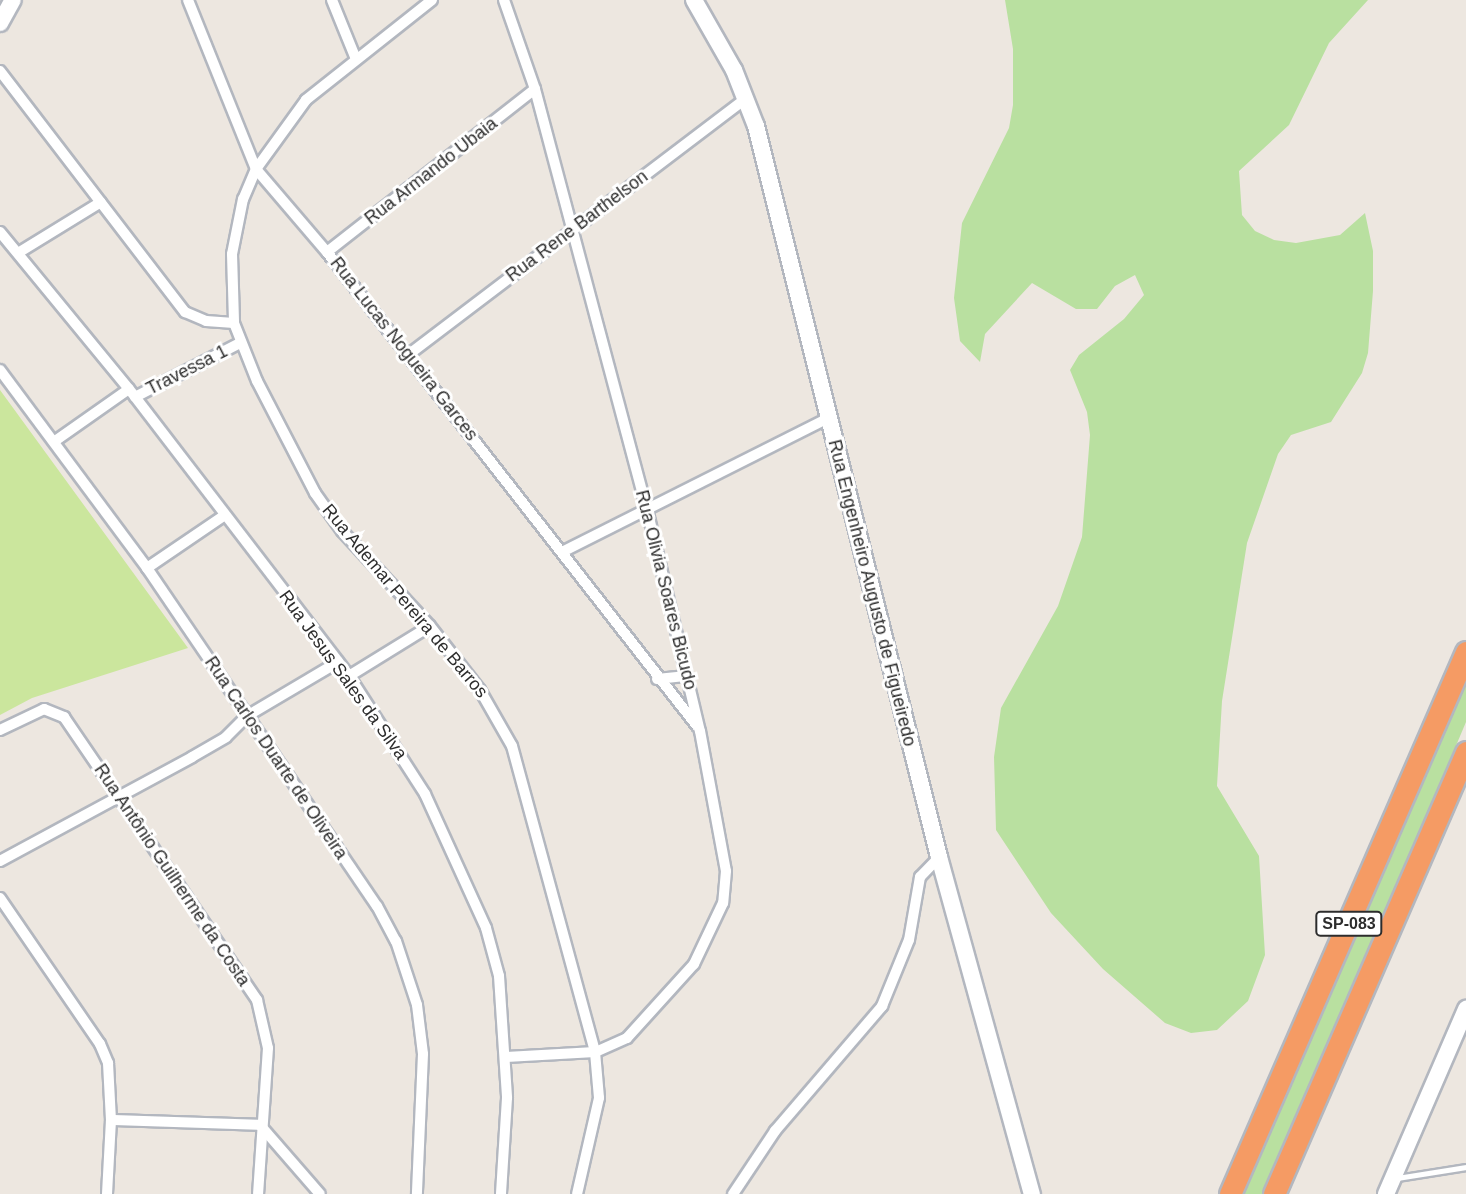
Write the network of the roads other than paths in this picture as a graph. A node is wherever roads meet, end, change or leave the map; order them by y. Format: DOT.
graph roads {
  1 [pos="13,0"];
  2 [pos="188,0"];
  3 [pos="332,0"];
  4 [pos="432,0"];
  5 [pos="504,0"];
  6 [pos="694,0"];
  7 [pos="0,23"];
  8 [pos="356,59"];
  9 [pos="0,71"];
  10 [pos="535,89"];
  11 [pos="747,98"];
  12 [pos="256,169"];
  13 [pos="101,202"];
  14 [pos="573,228"];
  15 [pos="0,232"];
  16 [pos="327,252"];
  17 [pos="18,253"];
  18 [pos="234,323"];
  19 [pos="240,343"];
  20 [pos="408,355"];
  21 [pos="0,370"];
  22 [pos="132,393"];
  23 [pos="827,419"];
  24 [pos="55,441"];
  25 [pos="646,509"];
  26 [pos="225,515"];
  27 [pos="564,551"];
  28 [pos="147,568"];
  29 [pos="430,626"];
  30 [pos="1466,652"];
  31 [pos="338,662"];
  32 [pos="349,676"];
  33 [pos="687,676"];
  34 [pos="657,679"];
  35 [pos="247,716"];
  36 [pos="0,730"];
  37 [pos="700,730"];
  38 [pos="1466,752"];
  39 [pos="118,796"];
  40 [pos="939,857"];
  41 [pos="0,861"];
  42 [pos="0,898"];
  43 [pos="1466,1009"];
  44 [pos="595,1052"];
  45 [pos="506,1057"];
  46 [pos="111,1120"];
  47 [pos="260,1125"];
  48 [pos="1466,1167"];
  49 [pos="1394,1178"];
  50 [pos="107,1194"];
  51 [pos="258,1194"];
  52 [pos="320,1194"];
  53 [pos="417,1194"];
  54 [pos="501,1194"];
  55 [pos="577,1194"];
  56 [pos="733,1194"];
  57 [pos="1032,1194"];
  58 [pos="1230,1194"];
  59 [pos="1274,1194"];
  60 [pos="1386,1194"];
  1 -- 7 [label="main road"];
  2 -- 12 [label="street, Rua Lucas Nogueira Garces"];
  3 -- 8 [label="street"];
  4 -- 8 [label="street, Rua Ademar Pereira de Barros"];
  5 -- 10 [label="street, Rua Olivia Soares Bicudo"];
  6 -- 11 [label="main road, Rua Engenheiro Augusto de Figueiredo"];
  8 -- 12 [label="street, Rua Ademar Pereira de Barros"];
  9 -- 13 [label="street"];
  10 -- 14 [label="street, Rua Olivia Soares Bicudo"];
  10 -- 16 [label="street, Rua Armando Ubaia"];
  11 -- 14 [label="street, Rua Rene Barthelson"];
  11 -- 23 [label="main road, Rua Engenheiro Augusto de Figueiredo"];
  12 -- 16 [label="street, Rua Lucas Nogueira Garces"];
  12 -- 18 [label="street, Rua Ademar Pereira de Barros"];
  13 -- 17 [label="street"];
  13 -- 18 [label="street"];
  14 -- 20 [label="street, Rua Rene Barthelson"];
  14 -- 25 [label="street, Rua Olivia Soares Bicudo"];
  15 -- 17 [label="street, Rua Jesus Sales da Silva"];
  16 -- 20 [label="street, Rua Lucas Nogueira Garces"];
  17 -- 22 [label="street, Rua Jesus Sales da Silva"];
  18 -- 19 [label="street, Rua Ademar Pereira de Barros"];
  19 -- 22 [label="street, Travessa 1"];
  19 -- 29 [label="street, Rua Ademar Pereira de Barros"];
  20 -- 27 [label="street, Rua Lucas Nogueira Garces"];
  21 -- 24 [label="street, Rua Carlos Duarte de Oliveira"];
  22 -- 24 [label="street, Travessa 1"];
  22 -- 26 [label="street, Rua Jesus Sales da Silva"];
  23 -- 25 [label="street"];
  23 -- 40 [label="main road, Rua Engenheiro Augusto de Figueiredo"];
  24 -- 28 [label="street, Rua Carlos Duarte de Oliveira"];
  25 -- 27 [label="street"];
  25 -- 33 [label="street, Rua Olivia Soares Bicudo"];
  26 -- 28 [label="street"];
  26 -- 31 [label="street, Rua Jesus Sales da Silva"];
  27 -- 34 [label="street, Rua Lucas Nogueira Garces"];
  28 -- 35 [label="street, Rua Carlos Duarte de Oliveira"];
  29 -- 32 [label="street"];
  29 -- 44 [label="street, Rua Ademar Pereira de Barros"];
  30 -- 58 [label="highway, SP-083"];
  31 -- 32 [label="street, Rua Jesus Sales da Silva"];
  31 -- 35 [label="street"];
  32 -- 45 [label="street, Rua Jesus Sales da Silva"];
  33 -- 34 [label="street"];
  33 -- 37 [label="street, Rua Olivia Soares Bicudo"];
  34 -- 37 [label="street, Rua Lucas Nogueira Garces"];
  35 -- 39 [label="street"];
  35 -- 53 [label="street, Rua Carlos Duarte de Oliveira"];
  36 -- 39 [label="street, Rua Antônio Guilherme da Costa"];
  37 -- 44 [label="street, Rua Olivia Soares Bicudo"];
  38 -- 59 [label="highway, SP-083"];
  39 -- 41 [label="street"];
  39 -- 47 [label="street, Rua Antônio Guilherme da Costa"];
  40 -- 56 [label="street"];
  40 -- 57 [label="main road, Rua Engenheiro Augusto de Figueiredo"];
  42 -- 46 [label="street"];
  43 -- 49 [label="main road"];
  44 -- 45 [label="street, Rua Olivia Soares Bicudo"];
  44 -- 55 [label="street, Rua Ademar Pereira de Barros"];
  45 -- 54 [label="street, Rua Jesus Sales da Silva"];
  46 -- 47 [label="street"];
  46 -- 50 [label="street"];
  47 -- 51 [label="street, Rua Antônio Guilherme da Costa"];
  47 -- 52 [label="street"];
  48 -- 49 [label="lane"];
  49 -- 60 [label="main road"];
}
